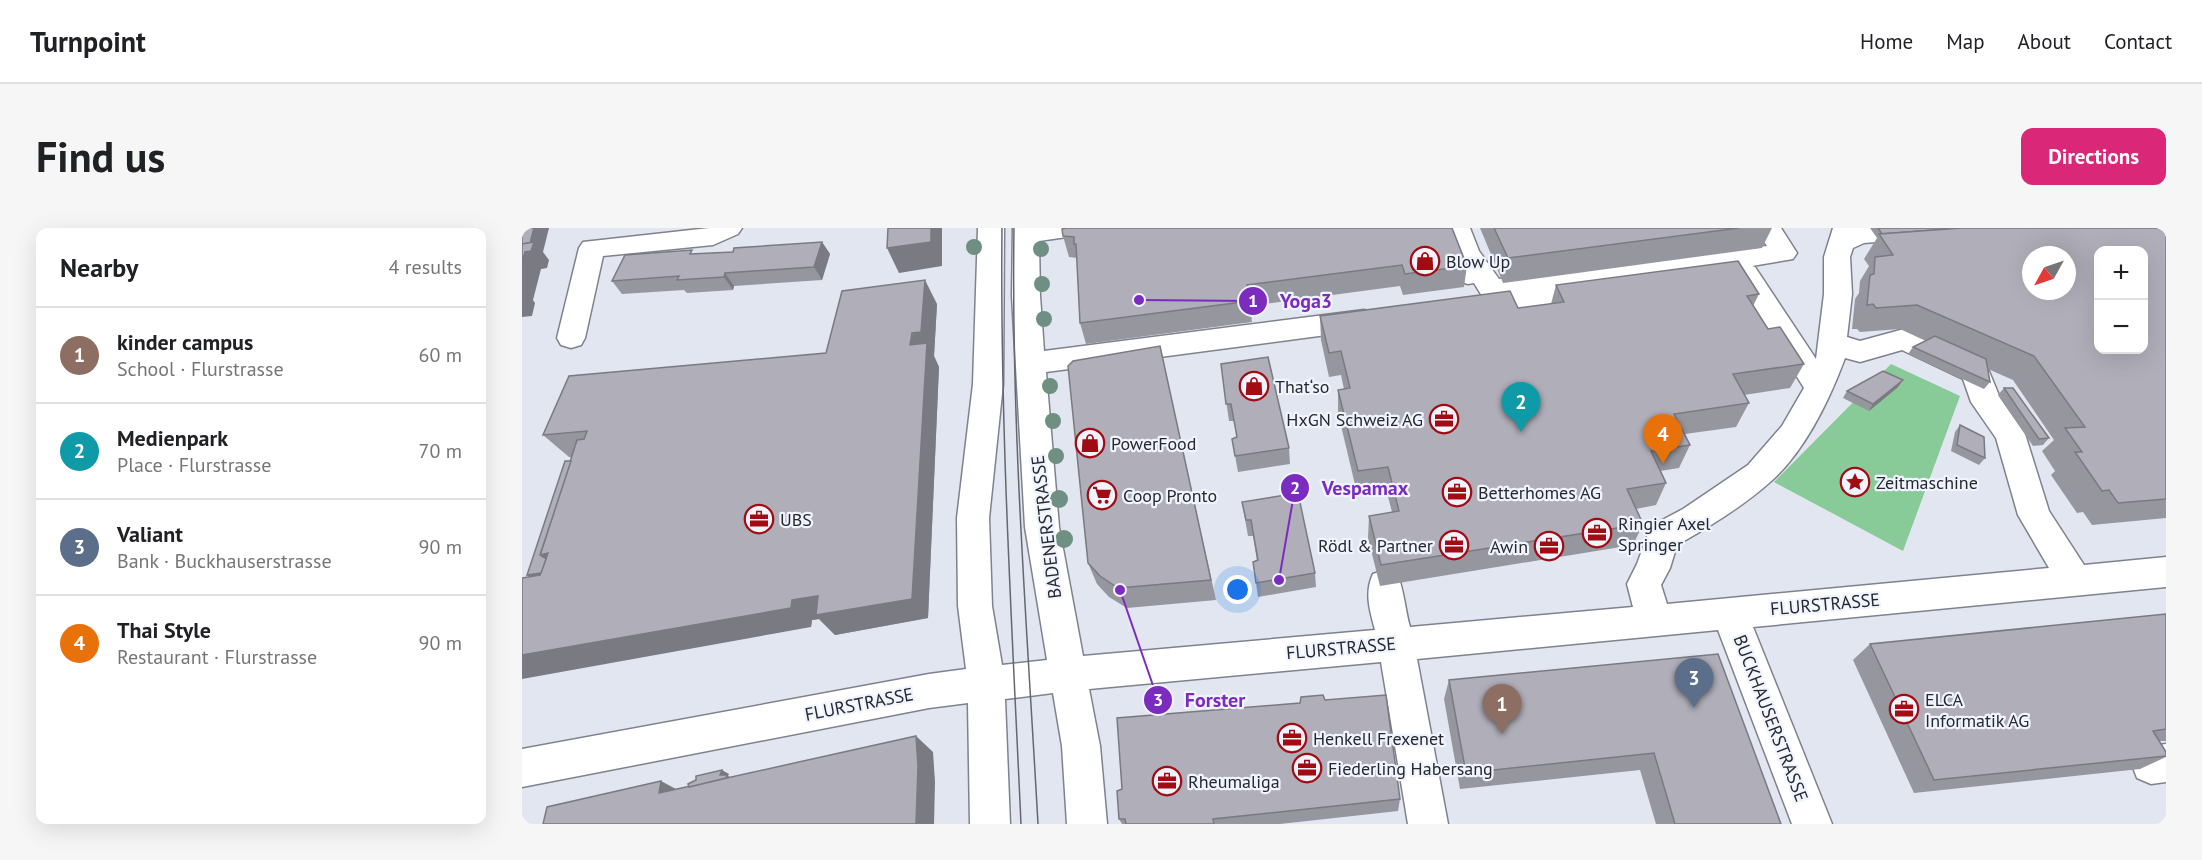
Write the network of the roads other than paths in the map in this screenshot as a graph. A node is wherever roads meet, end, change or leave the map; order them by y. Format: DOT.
graph roads {
  1 [pos="729,228"];
  2 [pos="991,228"];
  3 [pos="1079,228"];
  4 [pos="1457,228"];
  5 [pos="1947,228"];
  6 [pos="1759,229"];
  7 [pos="1026,231"];
  8 [pos="1844,236"];
  9 [pos="585,238"];
  10 [pos="1467,253"];
  11 [pos="1480,308"];
  12 [pos="1446,312"];
  13 [pos="1389,318"];
  14 [pos="571,339"];
  15 [pos="1833,343"];
  16 [pos="1031,363"];
  17 [pos="1819,388"];
  18 [pos="2166,572"];
  19 [pos="2075,580"];
  20 [pos="1385,585"];
  21 [pos="1729,612"];
  22 [pos="1654,621"];
  23 [pos="1396,643"];
  24 [pos="1067,674"];
  25 [pos="986,684"];
  26 [pos="522,768"];
  27 [pos="990,824"];
  28 [pos="1087,824"];
  29 [pos="1428,824"];
  30 [pos="1812,824"];
  1 -- 9 [label="street"];
  2 -- 25 [label="street"];
  3 -- 7 [label="street"];
  4 -- 10 [label="street"];
  5 -- 8 [label="street"];
  6 -- 10 [label="street"];
  7 -- 16 [label="street, BADENERSTRASSE"];
  8 -- 15 [label="street"];
  9 -- 14 [label="street"];
  10 -- 11 [label="street"];
  11 -- 12 [label="street"];
  11 -- 17 [label="street"];
  13 -- 16 [label="street"];
  15 -- 17 [label="street"];
  15 -- 19 [label="street"];
  16 -- 24 [label="street, BADENERSTRASSE"];
  17 -- 22 [label="street"];
  18 -- 19 [label="street, FLURSTRASSE"];
  19 -- 21 [label="street, FLURSTRASSE"];
  20 -- 23 [label="street"];
  21 -- 22 [label="street, FLURSTRASSE"];
  21 -- 30 [label="street, BUCKHAUSERSTRASSE"];
  22 -- 23 [label="street, FLURSTRASSE"];
  23 -- 24 [label="street, FLURSTRASSE"];
  23 -- 29 [label="street"];
  24 -- 25 [label="street, FLURSTRASSE"];
  24 -- 28 [label="street, BADENERSTRASSE"];
  25 -- 26 [label="street, FLURSTRASSE"];
  25 -- 27 [label="street"];
}
